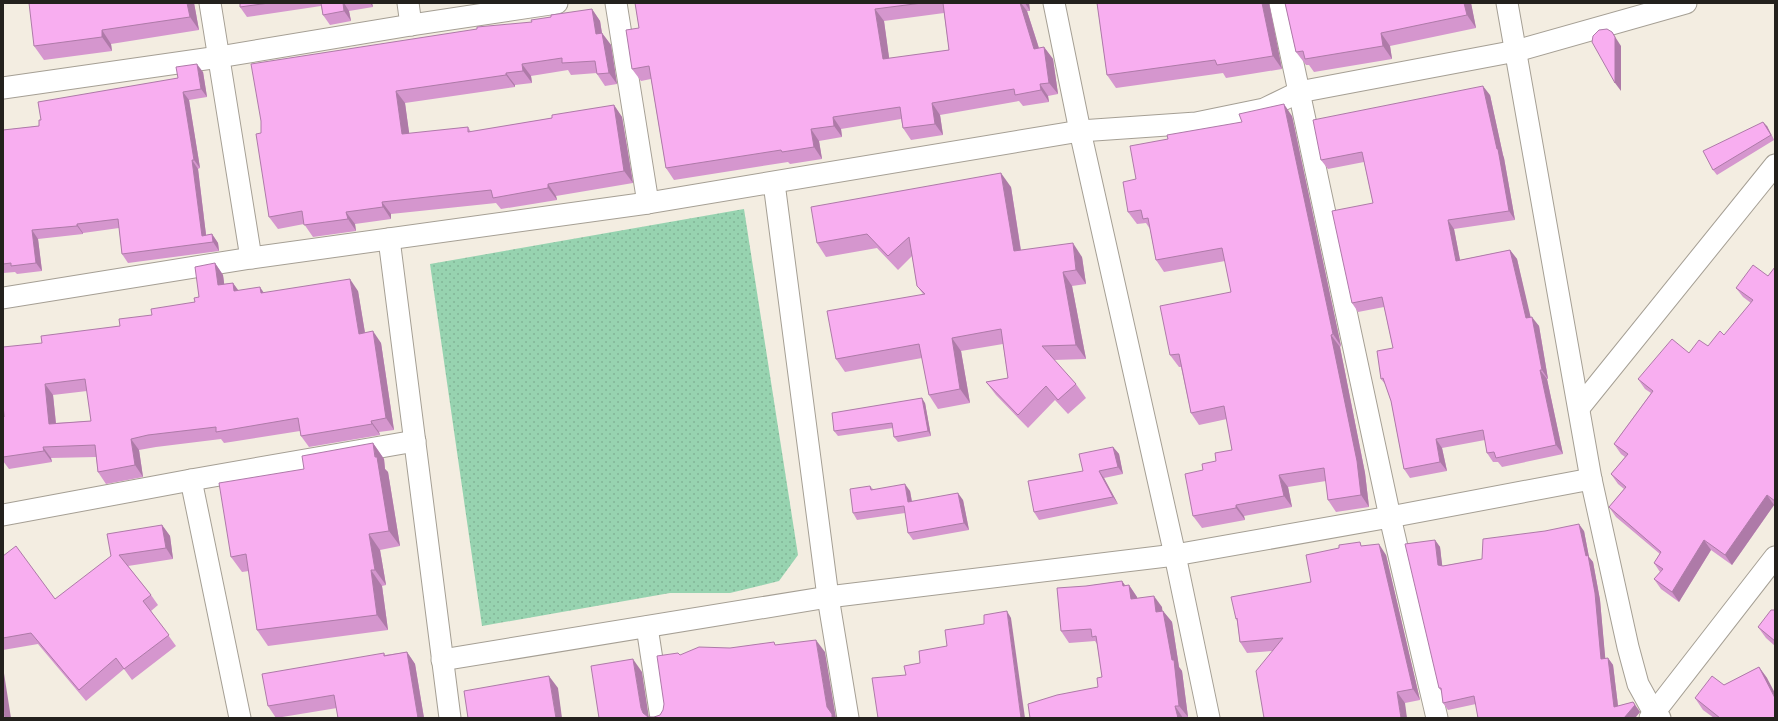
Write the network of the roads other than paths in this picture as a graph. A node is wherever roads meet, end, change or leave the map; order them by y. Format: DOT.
graph roads {
  1 [pos="210,3"];
  2 [pos="408,3"];
  3 [pos="557,3"];
  4 [pos="616,3"];
  5 [pos="1054,3"];
  6 [pos="1280,3"];
  7 [pos="1507,3"];
  8 [pos="1686,3"];
  9 [pos="411,25"];
  10 [pos="1516,51"];
  11 [pos="219,57"];
  12 [pos="3,88"];
  13 [pos="1298,92"];
  14 [pos="1080,131"];
  15 [pos="1775,165"];
  16 [pos="774,182"];
  17 [pos="648,203"];
  18 [pos="389,239"];
  19 [pos="251,258"];
  20 [pos="3,298"];
  21 [pos="1579,408"];
  22 [pos="415,441"];
  23 [pos="1591,479"];
  24 [pos="191,480"];
  25 [pos="3,516"];
  26 [pos="1390,517"];
  27 [pos="1175,555"];
  28 [pos="1775,557"];
  29 [pos="828,597"];
  30 [pos="647,627"];
  31 [pos="442,660"];
  32 [pos="1655,716"];
  33 [pos="237,717"];
  34 [pos="450,718"];
  35 [pos="661,718"];
  36 [pos="848,718"];
  37 [pos="1208,718"];
  38 [pos="1436,718"];
  1 -- 11 [label="street"];
  2 -- 9 [label="street"];
  3 -- 9 [label="street"];
  4 -- 17 [label="street"];
  5 -- 14 [label="street"];
  6 -- 13 [label="street"];
  7 -- 10 [label="street"];
  8 -- 10 [label="street"];
  9 -- 11 [label="street"];
  10 -- 13 [label="street"];
  10 -- 21 [label="street"];
  11 -- 12 [label="street"];
  11 -- 19 [label="street"];
  13 -- 14 [label="street"];
  13 -- 26 [label="street"];
  14 -- 16 [label="street"];
  14 -- 27 [label="street"];
  15 -- 21 [label="street"];
  16 -- 17 [label="street"];
  16 -- 29 [label="street"];
  17 -- 18 [label="street"];
  18 -- 19 [label="street"];
  18 -- 22 [label="street"];
  19 -- 20 [label="street"];
  21 -- 23 [label="street"];
  22 -- 24 [label="street"];
  22 -- 31 [label="street"];
  23 -- 26 [label="street"];
  23 -- 32 [label="street"];
  24 -- 25 [label="street"];
  24 -- 33 [label="street"];
  26 -- 27 [label="street"];
  26 -- 38 [label="street"];
  27 -- 29 [label="street"];
  27 -- 37 [label="street"];
  28 -- 32 [label="street"];
  29 -- 30 [label="street"];
  29 -- 36 [label="street"];
  30 -- 31 [label="street"];
  30 -- 35 [label="street"];
  31 -- 34 [label="street"];
}
